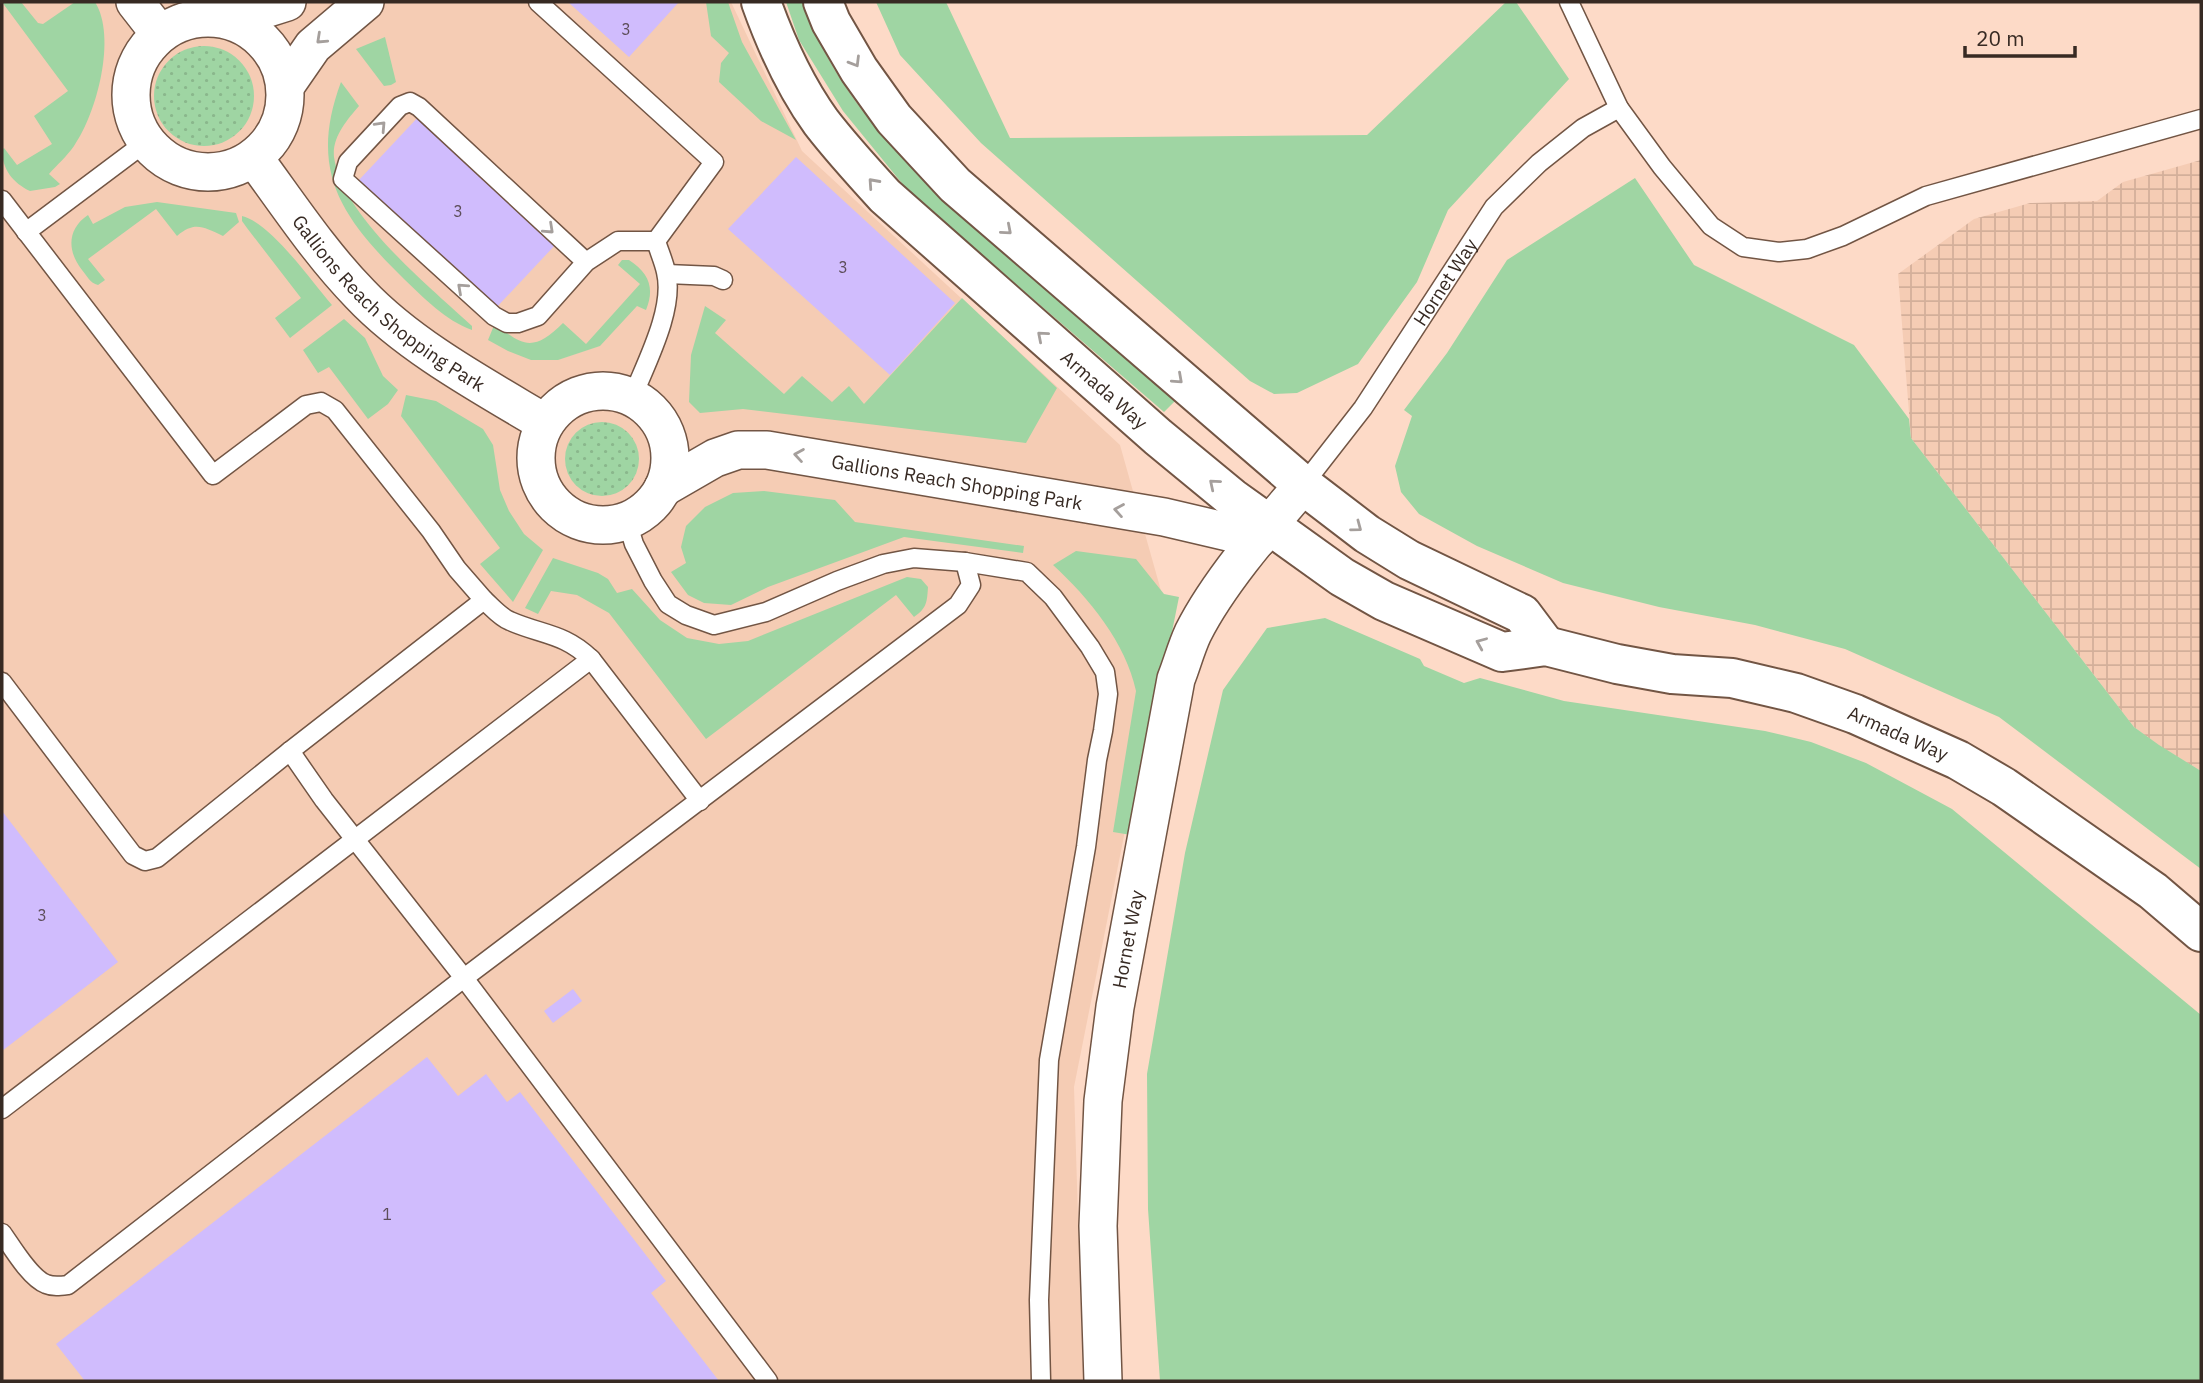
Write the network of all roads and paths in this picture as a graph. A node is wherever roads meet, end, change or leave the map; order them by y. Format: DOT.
graph roads {
  1 [pos="135,2"];
  2 [pos="285,2"];
  3 [pos="365,2"];
  4 [pos="538,2"];
  5 [pos="761,2"];
  6 [pos="822,2"];
  7 [pos="1569,2"];
  8 [pos="230,20"];
  9 [pos="160,34"];
  10 [pos="285,85"];
  11 [pos="1619,108"];
  12 [pos="2201,119"];
  13 [pos="146,142"];
  14 [pos="254,158"];
  15 [pos="2,200"];
  16 [pos="26,232"];
  17 [pos="656,241"];
  18 [pos="586,262"];
  19 [pos="667,274"];
  20 [pos="723,281"];
  21 [pos="632,397"];
  22 [pos="545,423"];
  23 [pos="1303,485"];
  24 [pos="663,488"];
  25 [pos="627,521"];
  26 [pos="1264,532"];
  27 [pos="965,562"];
  28 [pos="484,600"];
  29 [pos="1546,646"];
  30 [pos="591,659"];
  31 [pos="2,682"];
  32 [pos="290,751"];
  33 [pos="700,801"];
  34 [pos="356,839"];
  35 [pos="2201,932"];
  36 [pos="464,978"];
  37 [pos="2,1109"];
  38 [pos="2,1233"];
  39 [pos="768,1381"];
  40 [pos="1041,1381"];
  41 [pos="1103,1381"];
  1 -- 9 [label="street"];
  2 -- 8 [label="street"];
  3 -- 10 [label="street, one-way"];
  4 -- 17 [label="lane"];
  26 -- 5 [label="street, Armada Way, one-way"];
  6 -- 23 [label="street, one-way"];
  7 -- 11 [label="lane"];
  8 -- 9 [label="street"];
  8 -- 10 [label="street"];
  9 -- 13 [label="street"];
  10 -- 14 [label="street"];
  11 -- 12 [label="lane"];
  11 -- 23 [label="lane, Hornet Way"];
  13 -- 14 [label="street"];
  13 -- 16 [label="lane"];
  14 -- 22 [label="street, Gallions Reach Shopping Park"];
  15 -- 16 [label="lane"];
  16 -- 28 [label="lane"];
  17 -- 18 [label="lane"];
  17 -- 19 [label="lane"];
  18 -- 18 [label="lane, one-way"];
  19 -- 20 [label="lane"];
  19 -- 21 [label="lane"];
  21 -- 22 [label="street"];
  21 -- 24 [label="street"];
  22 -- 25 [label="street"];
  23 -- 26 [label="street, Hornet Way"];
  23 -- 29 [label="street, one-way"];
  24 -- 25 [label="street, Gallions Reach Shopping Park"];
  26 -- 24 [label="street, Gallions Reach Shopping Park, one-way"];
  25 -- 27 [label="lane"];
  29 -- 26 [label="street, Armada Way, one-way"];
  26 -- 41 [label="street, Hornet Way"];
  27 -- 33 [label="lane"];
  27 -- 40 [label="lane"];
  28 -- 30 [label="lane"];
  28 -- 32 [label="lane"];
  29 -- 35 [label="street, Armada Way"];
  30 -- 33 [label="lane"];
  30 -- 34 [label="lane"];
  31 -- 32 [label="lane"];
  32 -- 34 [label="lane"];
  33 -- 36 [label="lane"];
  34 -- 36 [label="lane"];
  34 -- 37 [label="lane"];
  36 -- 38 [label="lane"];
  36 -- 39 [label="lane"];
}
